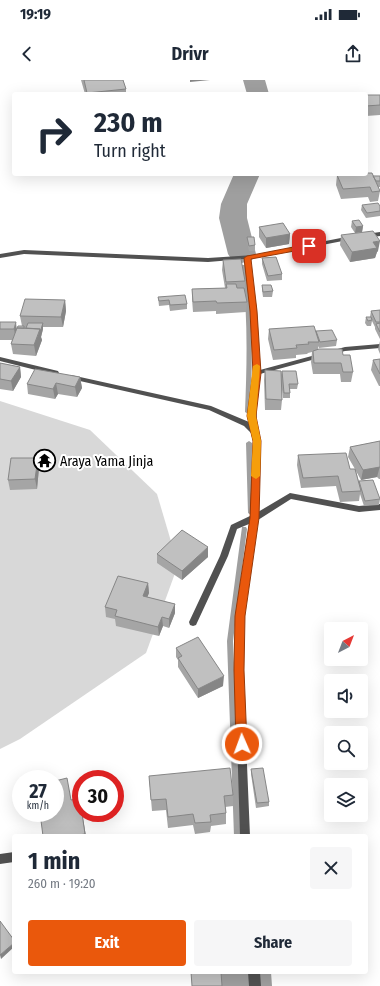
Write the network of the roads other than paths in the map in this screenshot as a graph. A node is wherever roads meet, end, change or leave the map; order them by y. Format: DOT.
graph roads {
  1 [pos="380,234"];
  2 [pos="0,256"];
  3 [pos="247,258"];
  4 [pos="380,346"];
  5 [pos="0,359"];
  6 [pos="257,373"];
  7 [pos="254,432"];
  8 [pos="380,507"];
  9 [pos="254,518"];
  10 [pos="193,622"];
  11 [pos="246,834"];
  12 [pos="12,857"];
  13 [pos="0,858"];
  14 [pos="254,974"];
  15 [pos="254,986"];
  1 -- 3 [label="street"];
  2 -- 3 [label="street"];
  3 -- 6 [label="street"];
  4 -- 6 [label="street"];
  5 -- 7 [label="street"];
  6 -- 7 [label="street"];
  7 -- 9 [label="street"];
  8 -- 9 [label="street"];
  9 -- 10 [label="street"];
  9 -- 11 [label="street"];
  12 -- 13 [label="street"];
  14 -- 15 [label="street"];
}
